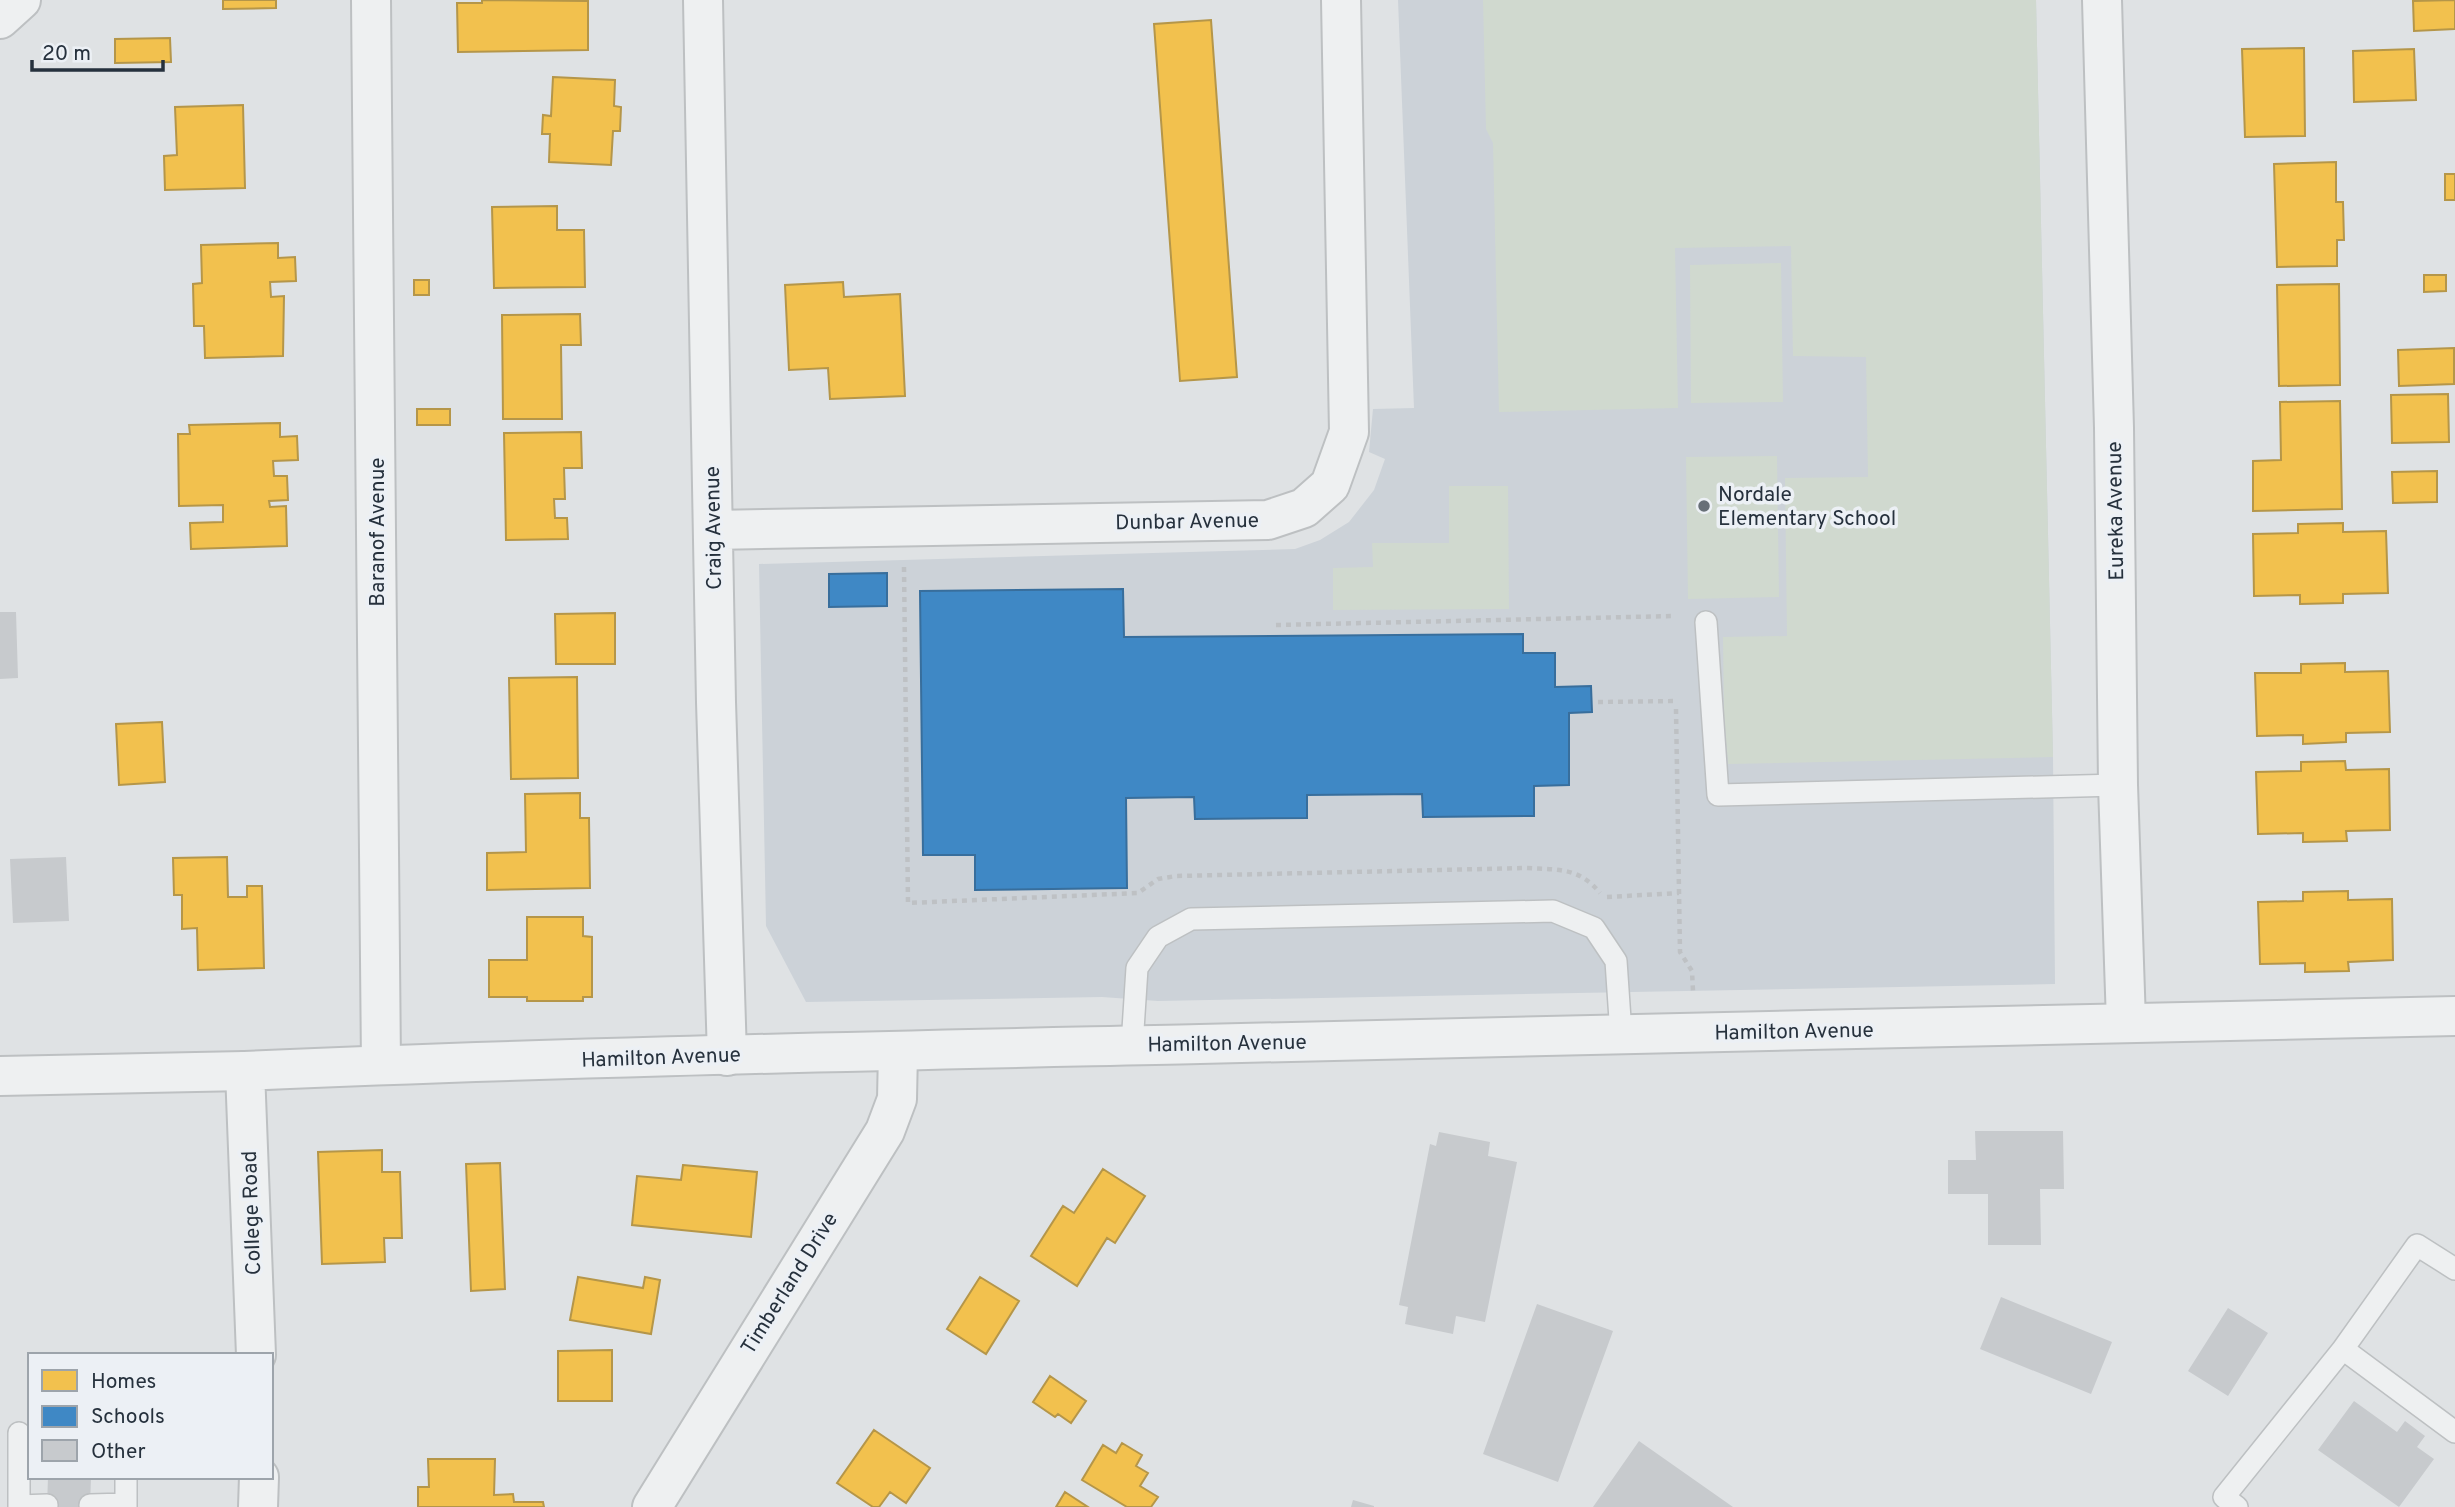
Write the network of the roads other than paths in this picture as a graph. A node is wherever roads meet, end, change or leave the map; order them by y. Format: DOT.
graph roads {
  1 [pos="21,0"];
  2 [pos="371,0"];
  3 [pos="704,0"];
  4 [pos="1341,0"];
  5 [pos="2102,0"];
  6 [pos="0,19"];
  7 [pos="713,530"];
  8 [pos="1706,622"];
  9 [pos="2118,785"];
  10 [pos="2455,1016"];
  11 [pos="2126,1022"];
  12 [pos="1621,1034"];
  13 [pos="1132,1045"];
  14 [pos="898,1051"];
  15 [pos="727,1056"];
  16 [pos="381,1065"];
  17 [pos="245,1071"];
  18 [pos="0,1076"];
  19 [pos="2455,1269"];
  20 [pos="2343,1349"];
  21 [pos="256,1353"];
  22 [pos="2455,1432"];
  23 [pos="16,1433"];
  24 [pos="126,1479"];
  25 [pos="259,1479"];
  26 [pos="47,1505"];
  27 [pos="90,1505"];
  28 [pos="19,1506"];
  29 [pos="126,1506"];
  30 [pos="258,1507"];
  31 [pos="652,1507"];
  32 [pos="2237,1507"];
  1 -- 6 [label="street"];
  2 -- 16 [label="street, Baranof Avenue"];
  3 -- 7 [label="street, Craig Avenue"];
  4 -- 7 [label="street, Dunbar Avenue"];
  5 -- 9 [label="street, Eureka Avenue"];
  7 -- 15 [label="street, Craig Avenue"];
  8 -- 9 [label="lane"];
  9 -- 11 [label="street, Eureka Avenue"];
  10 -- 11 [label="street, Hamilton Avenue"];
  11 -- 12 [label="street, Hamilton Avenue"];
  12 -- 13 [label="street, Hamilton Avenue"];
  12 -- 13 [label="lane"];
  13 -- 14 [label="street, Hamilton Avenue"];
  14 -- 15 [label="street, Hamilton Avenue"];
  14 -- 31 [label="street, Timberland Drive"];
  15 -- 16 [label="street, Hamilton Avenue"];
  16 -- 17 [label="street, Hamilton Avenue"];
  17 -- 18 [label="street, Hamilton Avenue"];
  17 -- 21 [label="street, College Road"];
  19 -- 20 [label="lane"];
  20 -- 22 [label="lane"];
  20 -- 32 [label="lane"];
  23 -- 28 [label="lane"];
  24 -- 29 [label="lane"];
  25 -- 30 [label="street"];
  26 -- 28 [label="lane"];
  27 -- 29 [label="lane"];
}
